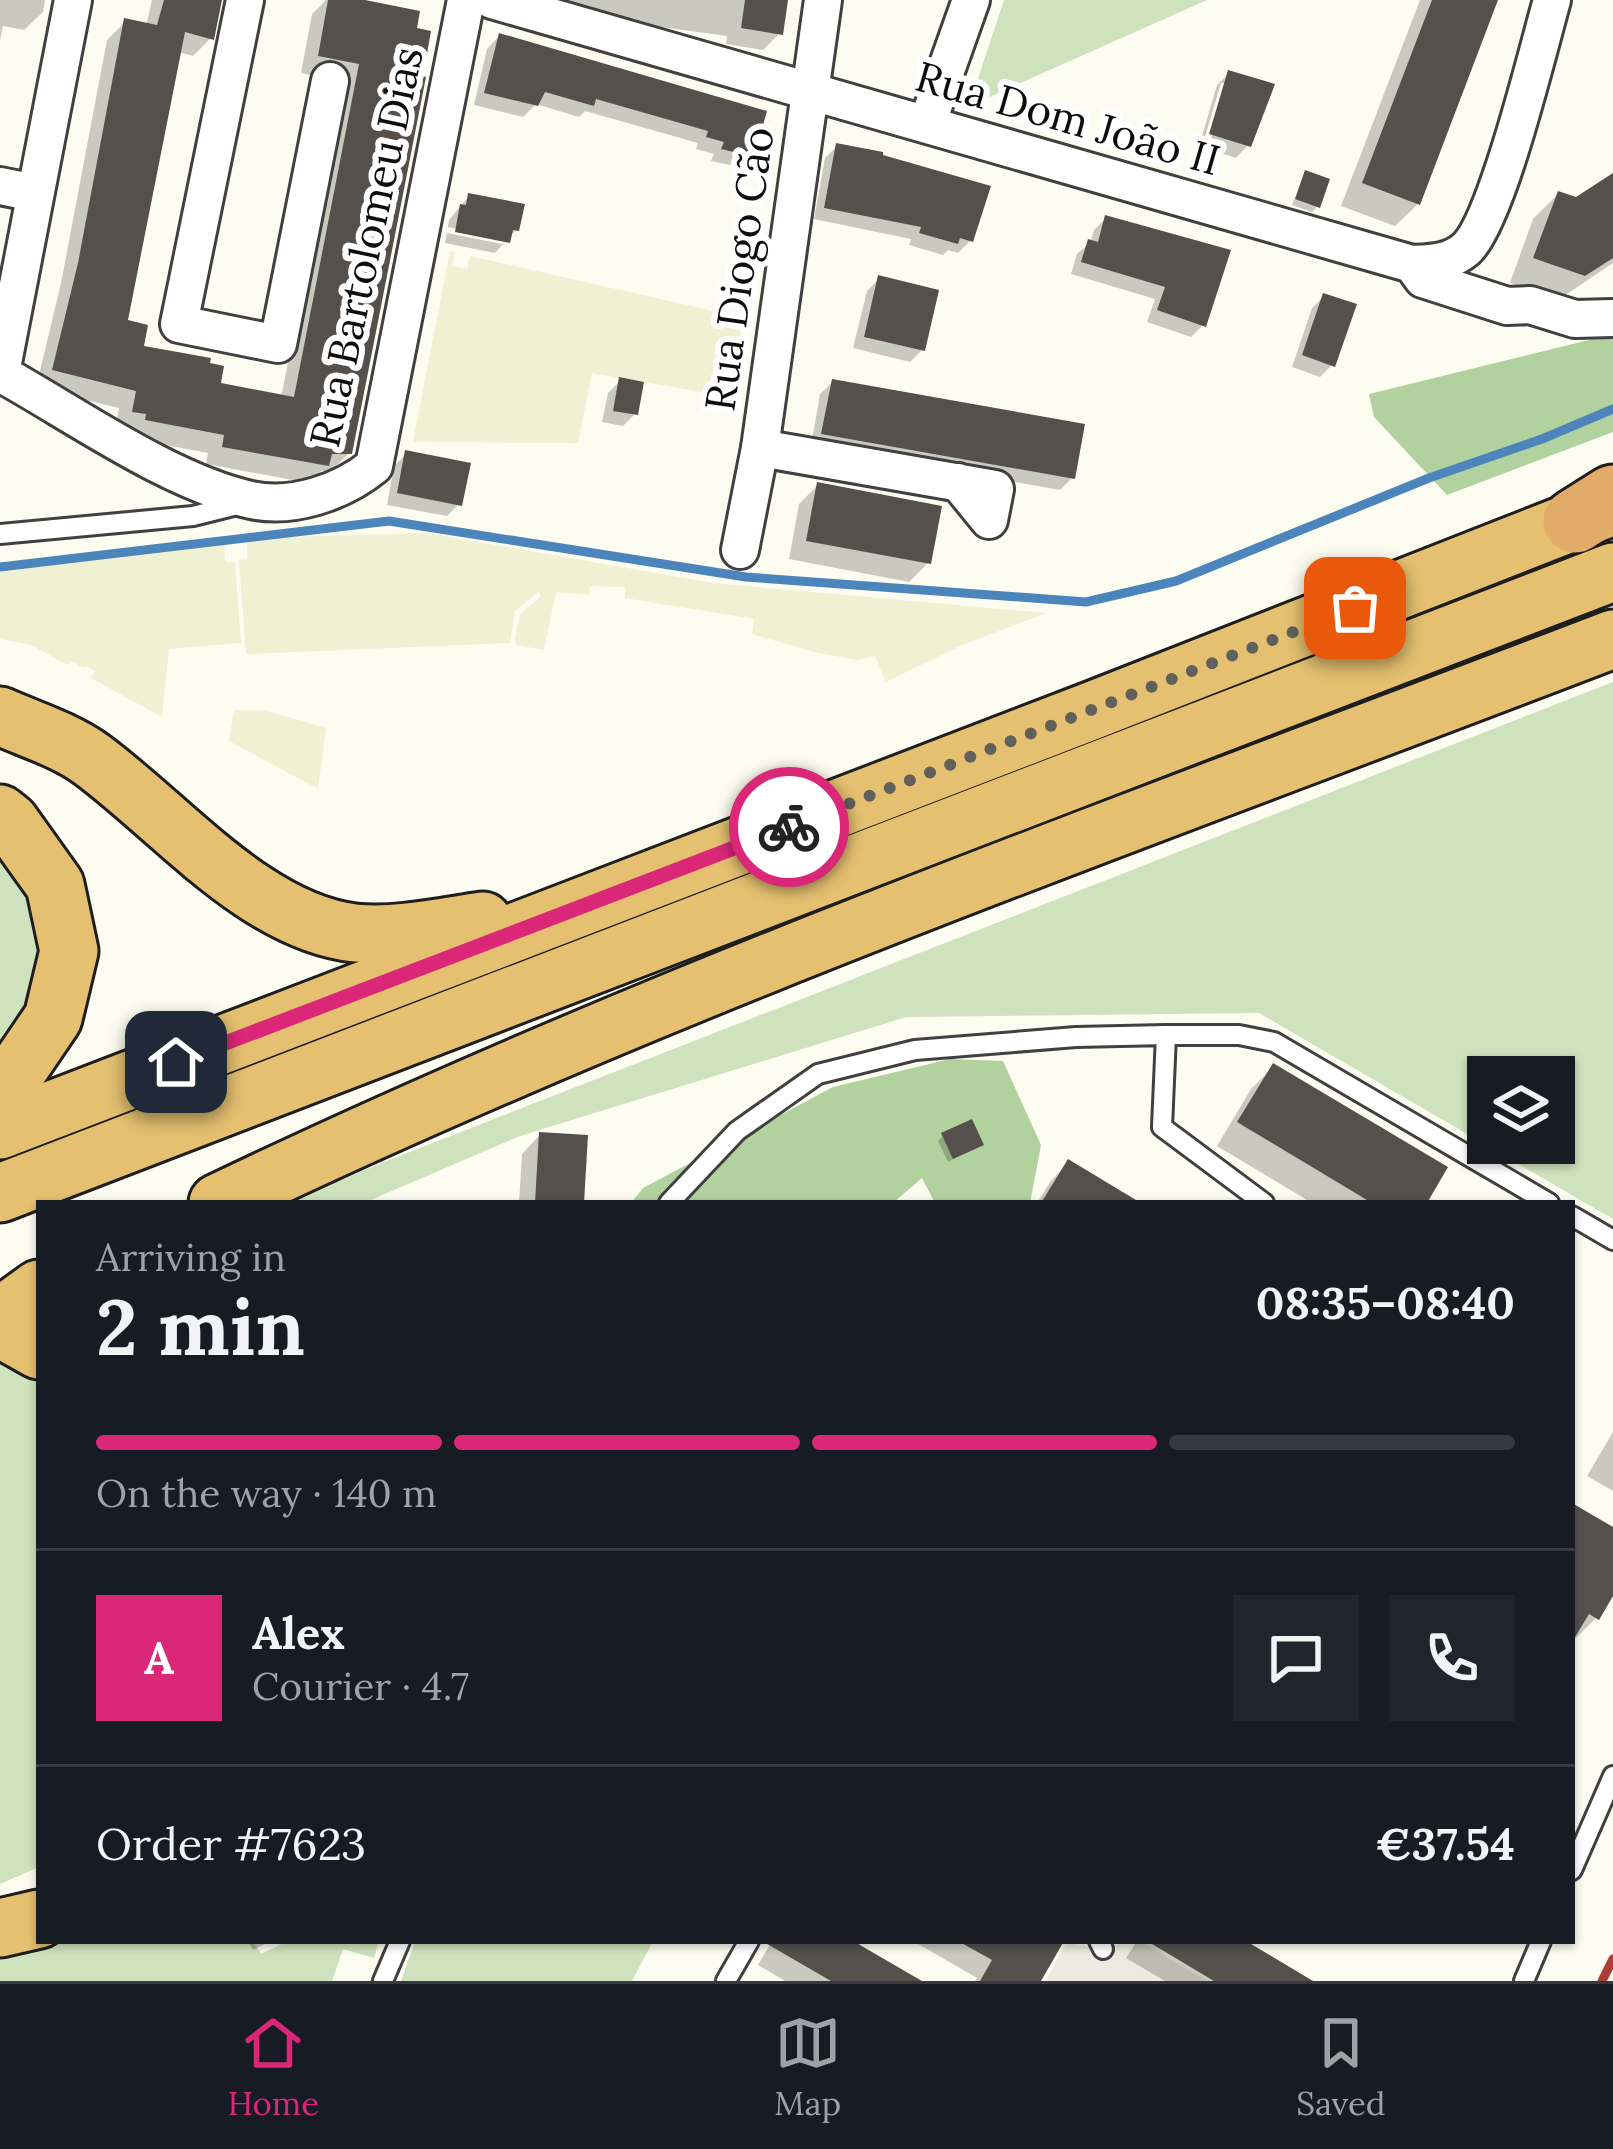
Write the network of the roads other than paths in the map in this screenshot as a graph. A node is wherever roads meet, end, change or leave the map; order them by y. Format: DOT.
graph roads {
  1 [pos="74,0"];
  2 [pos="244,0"];
  3 [pos="466,0"];
  4 [pos="492,0"];
  5 [pos="823,0"];
  6 [pos="971,0"];
  7 [pos="1552,0"];
  8 [pos="330,81"];
  9 [pos="808,92"];
  10 [pos="927,124"];
  11 [pos="18,189"];
  12 [pos="1481,229"];
  13 [pos="1412,264"];
  14 [pos="1530,305"];
  15 [pos="1613,318"];
  16 [pos="0,373"];
  17 [pos="760,448"];
  18 [pos="958,482"];
  19 [pos="253,500"];
  20 [pos="1600,508"];
  21 [pos="0,534"];
  22 [pos="740,550"];
  23 [pos="1613,572"];
  24 [pos="1613,639"];
  25 [pos="0,716"];
  26 [pos="0,814"];
  27 [pos="570,910"];
  28 [pos="662,1004"];
  29 [pos="1166,1035"];
  30 [pos="0,1088"];
  31 [pos="190,1120"];
  32 [pos="0,1130"];
  33 [pos="0,1193"];
  34 [pos="224,1200"];
  35 [pos="672,1200"];
  36 [pos="1260,1200"];
  37 [pos="1544,1200"];
  38 [pos="1575,1218"];
  39 [pos="1613,1240"];
  40 [pos="36,1291"];
  41 [pos="0,1317"];
  42 [pos="0,1328"];
  43 [pos="36,1348"];
  44 [pos="1613,1776"];
  45 [pos="1575,1863"];
  46 [pos="36,1920"];
  47 [pos="0,1928"];
  48 [pos="399,1944"];
  49 [pos="747,1944"];
  50 [pos="1540,1944"];
  51 [pos="383,1981"];
  52 [pos="726,1981"];
  53 [pos="1524,1981"];
  1 -- 11 [label="street"];
  2 -- 8 [label="street"];
  3 -- 19 [label="street, Rua Bartolomeu Dias"];
  4 -- 9 [label="street, Rua Dom João II"];
  5 -- 9 [label="street, Rua Diogo Cão"];
  6 -- 10 [label="street"];
  7 -- 12 [label="street"];
  9 -- 10 [label="street, Rua Dom João II"];
  9 -- 17 [label="street, Rua Diogo Cão"];
  10 -- 13 [label="street, Rua Dom João II"];
  11 -- 16 [label="street"];
  12 -- 13 [label="street"];
  12 -- 14 [label="street"];
  13 -- 14 [label="street, Rua Dom João II"];
  14 -- 15 [label="street, Rua Dom João II"];
  16 -- 19 [label="street, Rua Bartolomeu Dias"];
  17 -- 18 [label="street"];
  17 -- 22 [label="street, Rua Diogo Cão"];
  19 -- 21 [label="lane"];
  20 -- 27 [label="highway"];
  23 -- 31 [label="highway"];
  24 -- 28 [label="highway"];
  25 -- 27 [label="highway"];
  26 -- 30 [label="highway"];
  27 -- 32 [label="highway"];
  28 -- 31 [label="highway"];
  28 -- 34 [label="highway"];
  29 -- 35 [label="lane"];
  29 -- 36 [label="lane"];
  29 -- 37 [label="lane"];
  31 -- 33 [label="highway"];
  38 -- 39 [label="lane"];
  40 -- 41 [label="highway"];
  42 -- 43 [label="highway"];
  44 -- 45 [label="lane"];
  46 -- 47 [label="highway"];
  48 -- 51 [label="lane"];
  49 -- 52 [label="lane"];
  50 -- 53 [label="lane"];
}
